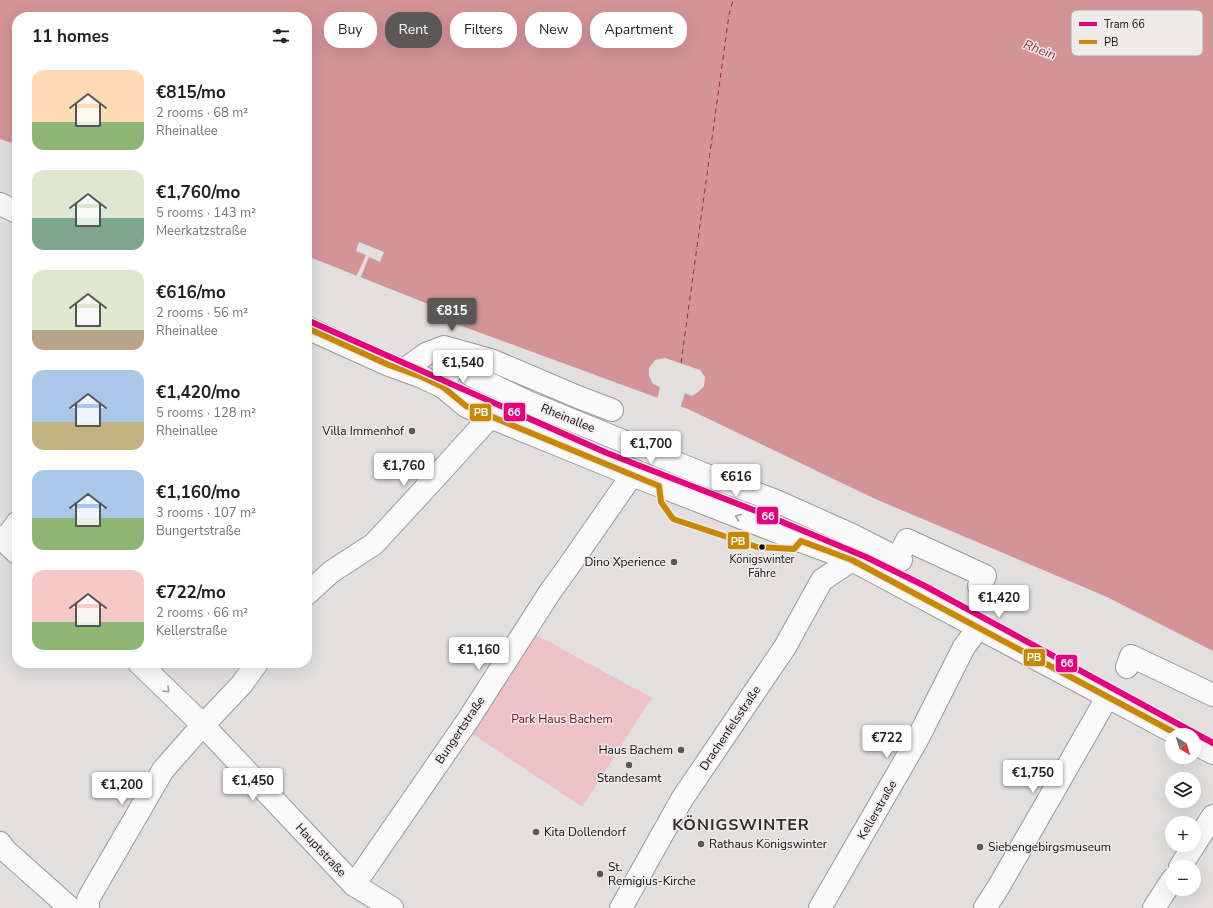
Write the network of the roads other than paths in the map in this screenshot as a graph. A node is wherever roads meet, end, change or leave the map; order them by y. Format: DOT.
graph roads {
  1 [pos="0,204"];
  2 [pos="12,210"];
  3 [pos="312,330"];
  4 [pos="476,367"];
  5 [pos="404,370"];
  6 [pos="443,387"];
  7 [pos="612,410"];
  8 [pos="490,417"];
  9 [pos="632,476"];
  10 [pos="12,534"];
  11 [pos="7,544"];
  12 [pos="854,548"];
  13 [pos="979,586"];
  14 [pos="312,589"];
  15 [pos="979,627"];
  16 [pos="1130,658"];
  17 [pos="144,668"];
  18 [pos="253,668"];
  19 [pos="1213,695"];
  20 [pos="1108,696"];
  21 [pos="203,725"];
  22 [pos="1166,728"];
  23 [pos="1201,747"];
  24 [pos="1213,753"];
  25 [pos="1213,816"];
  26 [pos="0,843"];
  27 [pos="1185,860"];
  28 [pos="354,885"];
  29 [pos="1165,891"];
  30 [pos="70,908"];
  31 [pos="88,908"];
  32 [pos="392,908"];
  33 [pos="621,908"];
  34 [pos="820,908"];
  35 [pos="985,908"];
  36 [pos="1154,908"];
  1 -- 2 [label="street"];
  3 -- 5 [label="street, Rheinallee"];
  4 -- 5 [label="street, Rheinallee"];
  4 -- 6 [label="street"];
  4 -- 7 [label="street, Rheinallee"];
  4 -- 12 [label="street, Rheinallee"];
  5 -- 6 [label="street, Rheinallee"];
  6 -- 8 [label="street, Rheinallee"];
  8 -- 9 [label="street, Rheinallee"];
  8 -- 14 [label="street"];
  12 -- 9 [label="street, Rheinallee, one-way"];
  9 -- 28 [label="street, Bungertstraße"];
  10 -- 11 [label="street"];
  12 -- 13 [label="street"];
  12 -- 15 [label="street, Rheinallee"];
  12 -- 33 [label="street, Drachenfelsstraße"];
  15 -- 20 [label="street, Rheinallee"];
  15 -- 34 [label="street, Kellerstraße"];
  16 -- 19 [label="street"];
  17 -- 21 [label="street, Hauptstraße, one-way"];
  18 -- 21 [label="street"];
  20 -- 22 [label="street, Rheinallee"];
  20 -- 35 [label="street"];
  21 -- 28 [label="street, Hauptstraße"];
  21 -- 31 [label="street"];
  23 -- 24 [label="street"];
  25 -- 27 [label="street"];
  26 -- 30 [label="street"];
  28 -- 32 [label="street, Hauptstraße"];
  29 -- 36 [label="street"];
}
